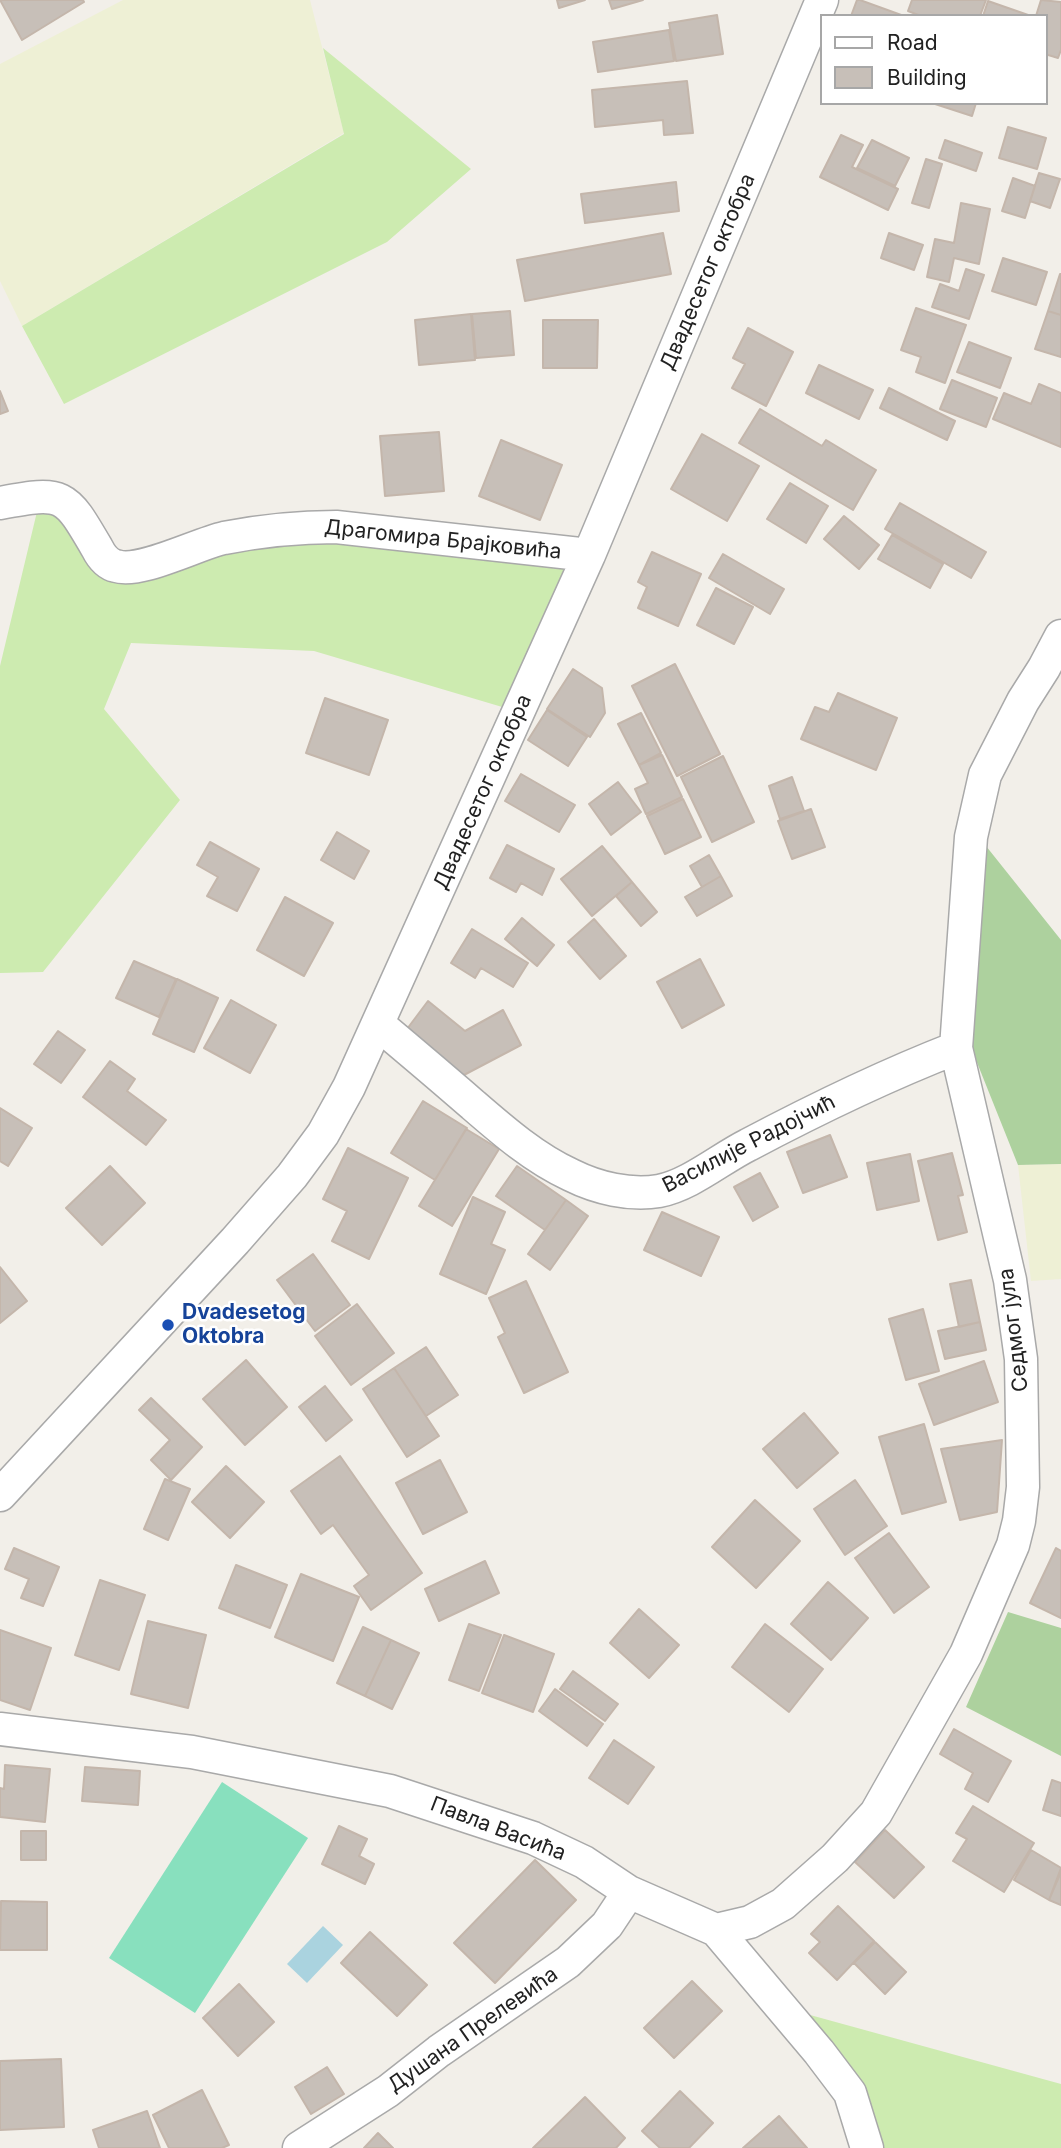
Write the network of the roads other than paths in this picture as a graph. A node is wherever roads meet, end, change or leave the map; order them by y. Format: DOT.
graph roads {
  1 [pos="822,0"];
  2 [pos="0,503"];
  3 [pos="589,555"];
  4 [pos="1061,636"];
  5 [pos="378,1024"];
  6 [pos="956,1048"];
  7 [pos="0,1495"];
  8 [pos="0,1729"];
  9 [pos="629,1892"];
  10 [pos="716,1930"];
  11 [pos="299,2148"];
  12 [pos="867,2148"];
  1 -- 3 [label="street, Двадесетог октобра"];
  2 -- 3 [label="street, Драгомира Брајковића"];
  3 -- 5 [label="street, Двадесетог октобра"];
  4 -- 6 [label="street, Седмог јула"];
  5 -- 6 [label="street, Василије Радојчић"];
  5 -- 7 [label="street, Двадесетог октобра"];
  6 -- 10 [label="street, Седмог јула"];
  8 -- 9 [label="street, Павла Васића"];
  9 -- 10 [label="street, Павла Васића"];
  9 -- 11 [label="street, Душана Прелевића"];
  10 -- 12 [label="street, Павла Васића"];
}
